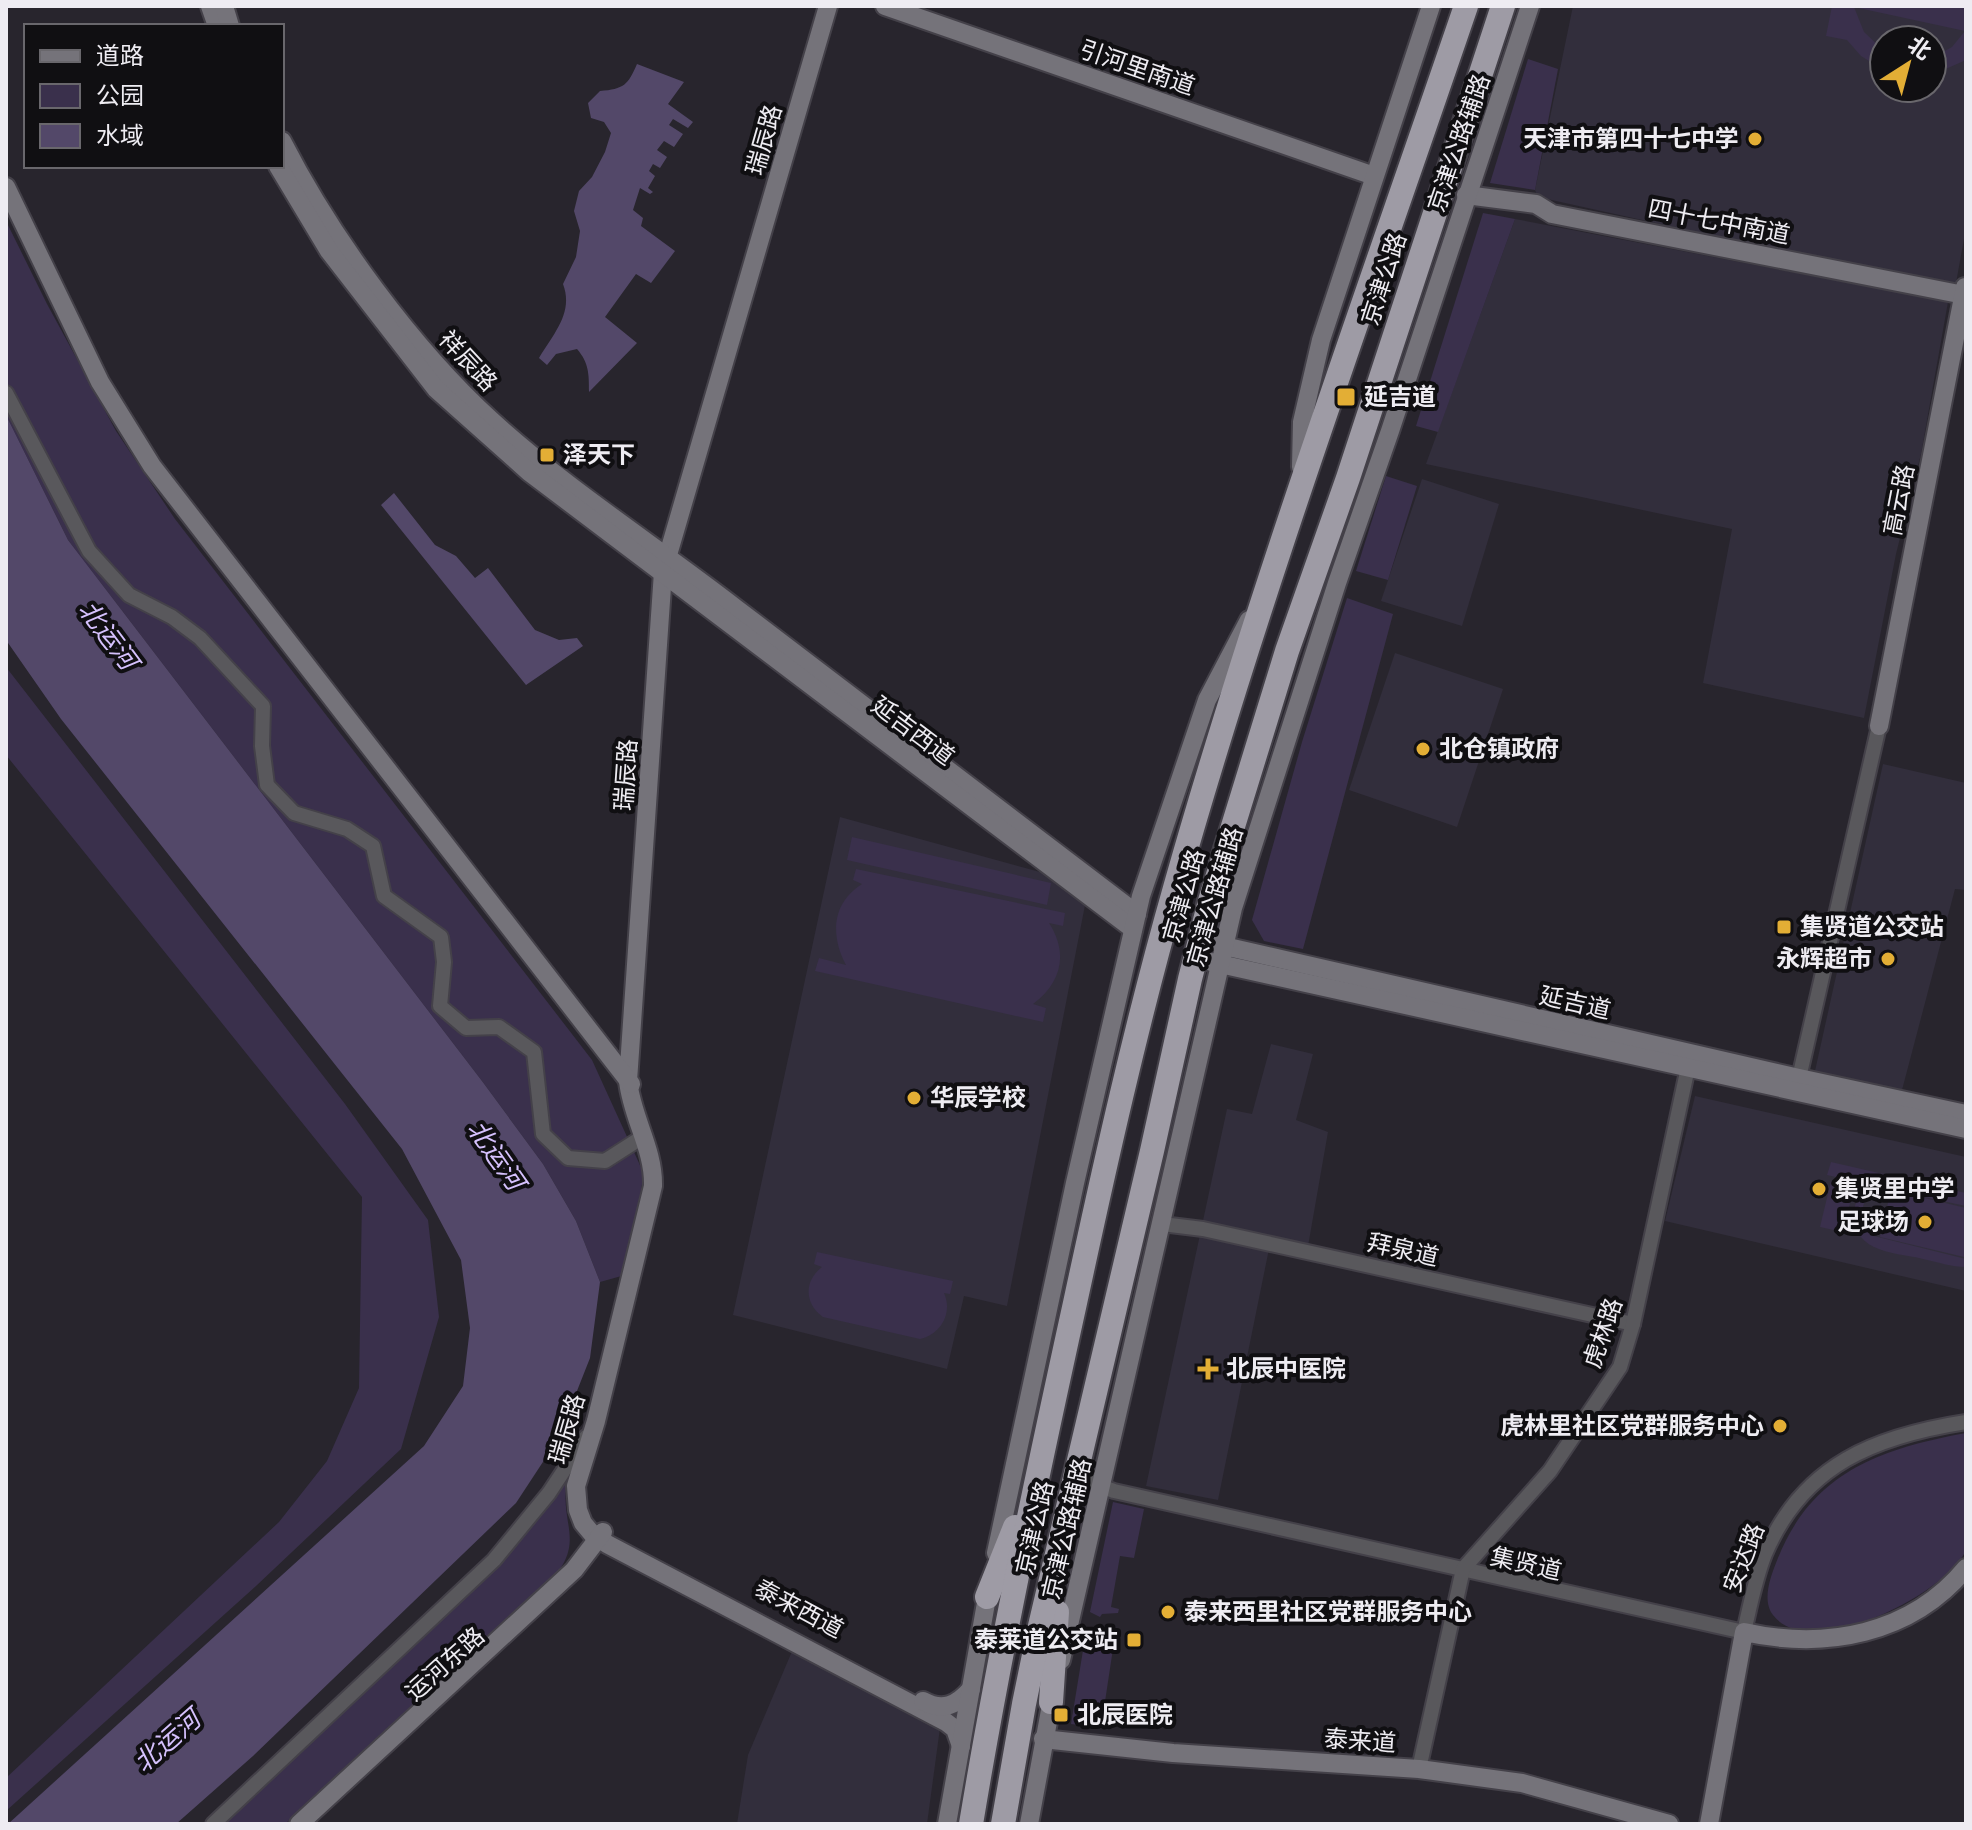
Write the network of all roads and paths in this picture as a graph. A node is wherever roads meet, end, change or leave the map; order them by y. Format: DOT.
graph roads {
  1 [pos="830,6"];
  2 [pos="885,6"];
  3 [pos="1431,6"];
  4 [pos="1466,6"];
  5 [pos="1503,6"];
  6 [pos="1530,6"];
  7 [pos="284,145"];
  8 [pos="279,168"];
  9 [pos="1374,176"];
  10 [pos="6,187"];
  11 [pos="1466,195"];
  12 [pos="1965,290"];
  13 [pos="6,393"];
  14 [pos="1348,478"];
  15 [pos="1301,487"];
  16 [pos="1353,537"];
  17 [pos="641,545"];
  18 [pos="669,567"];
  19 [pos="1271,579"];
  20 [pos="665,603"];
  21 [pos="1879,726"];
  22 [pos="1210,901"];
  23 [pos="1135,922"];
  24 [pos="1222,955"];
  25 [pos="1190,979"];
  26 [pos="1689,1061"];
  27 [pos="1799,1078"];
  28 [pos="633,1086"];
  29 [pos="1966,1114"];
  30 [pos="1966,1129"];
  31 [pos="644,1136"];
  32 [pos="1162,1224"];
  33 [pos="1633,1324"];
  34 [pos="607,1405"];
  35 [pos="596,1421"];
  36 [pos="1966,1424"];
  37 [pos="1079,1459"];
  38 [pos="1035,1481"];
  39 [pos="1100,1491"];
  40 [pos="1067,1515"];
  41 [pos="596,1533"];
  42 [pos="1057,1556"];
  43 [pos="1966,1568"];
  44 [pos="1462,1572"];
  45 [pos="1966,1575"];
  46 [pos="561,1582"];
  47 [pos="987,1597"];
  48 [pos="1745,1634"];
  49 [pos="971,1689"];
  50 [pos="1051,1702"];
  51 [pos="1043,1739"];
  52 [pos="961,1746"];
  53 [pos="1419,1769"];
  54 [pos="213,1824"];
  55 [pos="299,1824"];
  56 [pos="306,1824"];
  57 [pos="947,1824"];
  58 [pos="971,1824"];
  59 [pos="1003,1824"];
  60 [pos="1029,1824"];
  61 [pos="1669,1824"];
  62 [pos="1709,1824"];
  63 [pos="1716,1824"];
  1 -- 18 [label="street, 瑞辰路"];
  2 -- 9 [label="street, 引河里南道"];
  3 -- 9 [label="street"];
  4 -- 15 [label="highway, 京津公路"];
  5 -- 14 [label="highway, 京津公路"];
  6 -- 11 [label="street, 京津公路辅路"];
  7 -- 17 [label="street, 祥辰路"];
  8 -- 17 [label="street, 祥辰路"];
  9 -- 15 [label="street"];
  10 -- 28 [label="street"];
  11 -- 12 [label="street, 四十七中南道"];
  11 -- 16 [label="street, 京津公路辅路"];
  12 -- 21 [label="street, 高云路"];
  13 -- 31 [label="street"];
  14 -- 16 [label="street"];
  14 -- 22 [label="highway, 京津公路"];
  15 -- 19 [label="highway, 京津公路"];
  16 -- 24 [label="street, 京津公路辅路"];
  17 -- 18 [label="street, 祥辰路"];
  17 -- 20 [label="street"];
  18 -- 20 [label="street, 瑞辰路"];
  18 -- 23 [label="street, 延吉西道"];
  19 -- 23 [label="street"];
  19 -- 38 [label="highway, 京津公路"];
  20 -- 28 [label="street, 瑞辰路"];
  21 -- 27 [label="street"];
  22 -- 24 [label="street"];
  22 -- 25 [label="highway, 京津公路"];
  23 -- 47 [label="street"];
  24 -- 25 [label="street"];
  24 -- 26 [label="street, 延吉道"];
  24 -- 32 [label="street, 京津公路辅路"];
  25 -- 37 [label="highway, 京津公路"];
  26 -- 27 [label="street, 延吉道"];
  26 -- 30 [label="street, 延吉道"];
  26 -- 33 [label="street, 虎林路"];
  27 -- 29 [label="street, 延吉道"];
  28 -- 31 [label="street, 瑞辰路"];
  28 -- 34 [label="street, 瑞辰路"];
  31 -- 35 [label="street, 瑞辰路"];
  32 -- 33 [label="street, 拜泉道"];
  32 -- 39 [label="street, 京津公路辅路"];
  33 -- 44 [label="street, 虎林路"];
  34 -- 35 [label="street"];
  34 -- 41 [label="street, 瑞辰路"];
  35 -- 41 [label="street, 瑞辰路"];
  35 -- 54 [label="street"];
  36 -- 48 [label="street, 安达路"];
  37 -- 39 [label="street"];
  37 -- 40 [label="highway, 京津公路"];
  38 -- 47 [label="highway"];
  38 -- 58 [label="highway, 京津公路"];
  39 -- 40 [label="street"];
  39 -- 44 [label="street, 集贤道"];
  39 -- 50 [label="street, 京津公路辅路"];
  40 -- 42 [label="highway, 京津公路"];
  41 -- 46 [label="street"];
  41 -- 46 [label="street"];
  41 -- 49 [label="street, 泰来西道"];
  41 -- 52 [label="street, 泰来西道"];
  41 -- 56 [label="street, 运河东路"];
  42 -- 50 [label="highway"];
  42 -- 59 [label="highway, 京津公路"];
  43 -- 48 [label="street, 集贤道"];
  44 -- 48 [label="street, 集贤道"];
  44 -- 53 [label="street, 虎林路"];
  45 -- 48 [label="street, 集贤道"];
  46 -- 55 [label="street"];
  47 -- 49 [label="street"];
  48 -- 62 [label="street, 安达路"];
  48 -- 63 [label="street, 安达路"];
  49 -- 52 [label="street"];
  50 -- 51 [label="street, 京津公路辅路"];
  51 -- 53 [label="street, 泰来道"];
  51 -- 60 [label="street, 京津公路辅路"];
  52 -- 57 [label="street"];
  53 -- 61 [label="street, 泰来道"];
}
